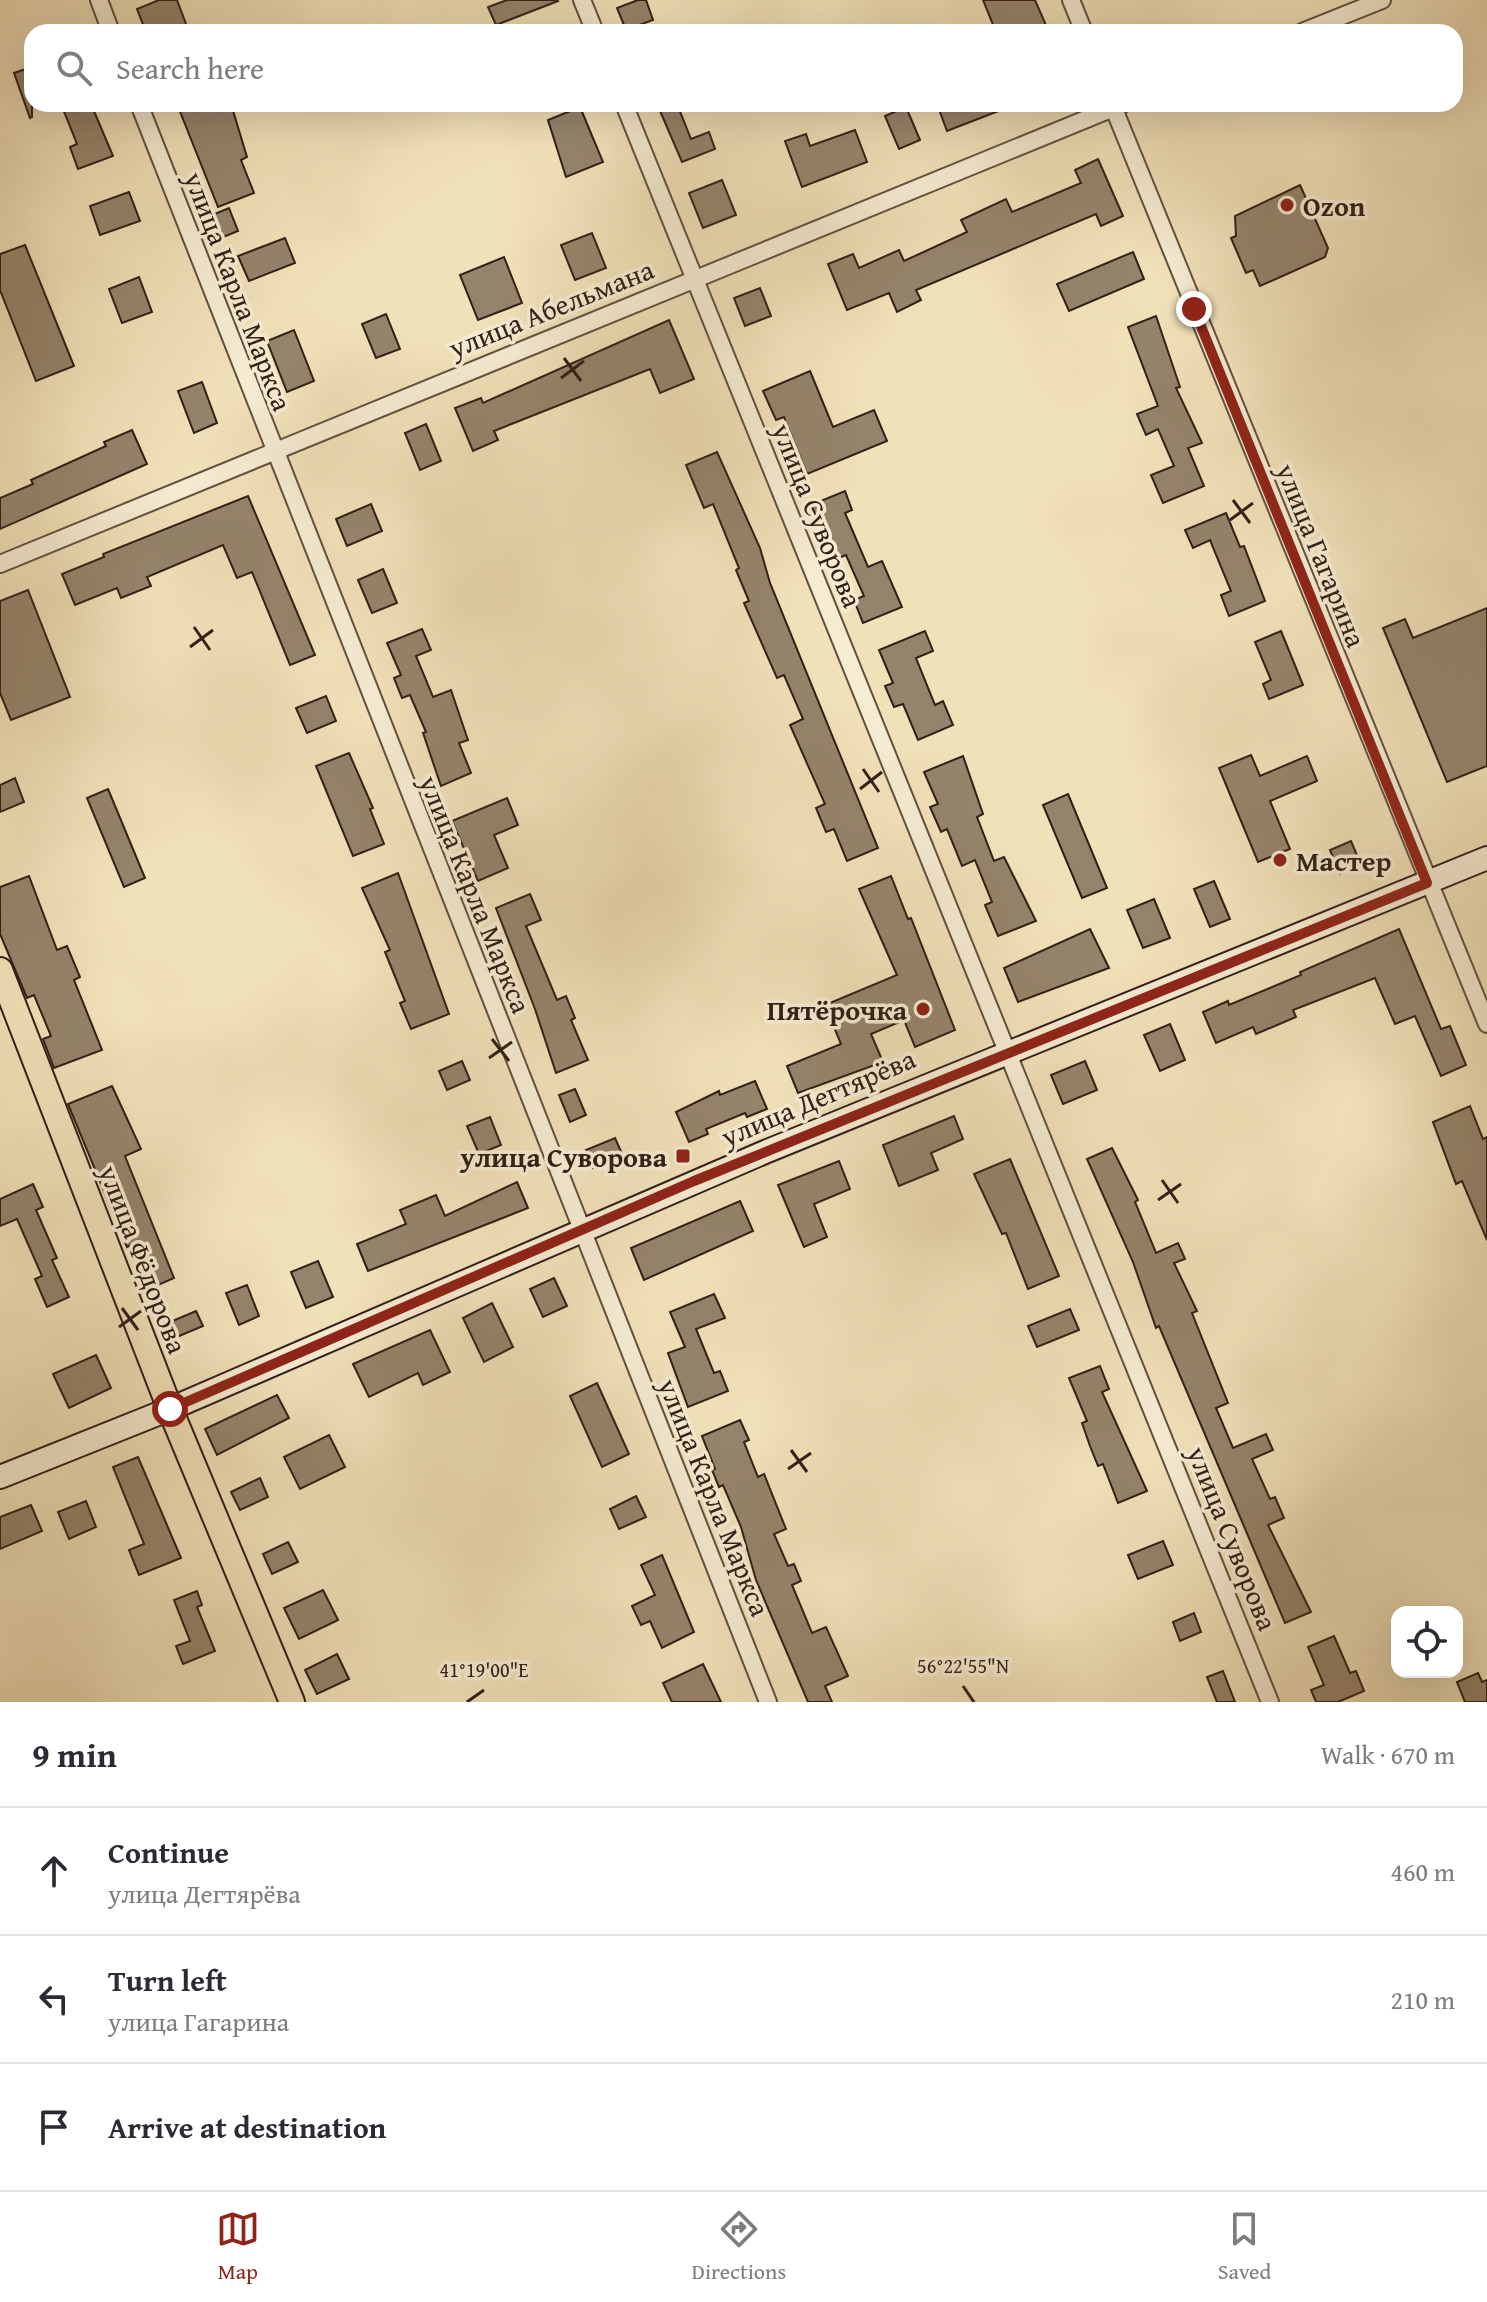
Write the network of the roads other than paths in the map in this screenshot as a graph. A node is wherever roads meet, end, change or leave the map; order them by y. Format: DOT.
graph roads {
  1 [pos="99,0"];
  2 [pos="582,0"];
  3 [pos="1071,0"];
  4 [pos="1382,0"];
  5 [pos="108,24"];
  6 [pos="592,24"];
  7 [pos="1081,24"];
  8 [pos="1322,24"];
  9 [pos="142,112"];
  10 [pos="627,112"];
  11 [pos="1099,112"];
  12 [pos="1119,112"];
  13 [pos="694,278"];
  14 [pos="272,450"];
  15 [pos="0,564"];
  16 [pos="1487,858"];
  17 [pos="1427,883"];
  18 [pos="0,970"];
  19 [pos="1487,1024"];
  20 [pos="1009,1050"];
  21 [pos="581,1231"];
  22 [pos="170,1409"];
  23 [pos="0,1477"];
  24 [pos="292,1702"];
  25 [pos="768,1702"];
  26 [pos="1270,1702"];
  1 -- 5 [label="street"];
  2 -- 6 [label="street"];
  3 -- 7 [label="street"];
  4 -- 8 [label="street"];
  9 -- 14 [label="street, улица Карла Маркса"];
  10 -- 13 [label="street, улица Суворова"];
  11 -- 13 [label="street, улица Абельмана"];
  12 -- 17 [label="street, улица Гагарина"];
  13 -- 14 [label="street, улица Абельмана"];
  13 -- 20 [label="street, улица Суворова"];
  14 -- 15 [label="street, улица Абельмана"];
  14 -- 21 [label="street, улица Карла Маркса"];
  16 -- 17 [label="main road, улица Дегтярёва"];
  17 -- 19 [label="street, улица Гагарина"];
  17 -- 20 [label="main road, улица Дегтярёва"];
  18 -- 22 [label="main road, улица Фёдорова"];
  20 -- 21 [label="main road, улица Дегтярёва"];
  20 -- 26 [label="street, улица Суворова"];
  21 -- 22 [label="main road, улица Дегтярёва"];
  21 -- 25 [label="street, улица Карла Маркса"];
  22 -- 23 [label="main road, улица Дегтярёва"];
  22 -- 24 [label="main road, улица Фёдорова"];
}
